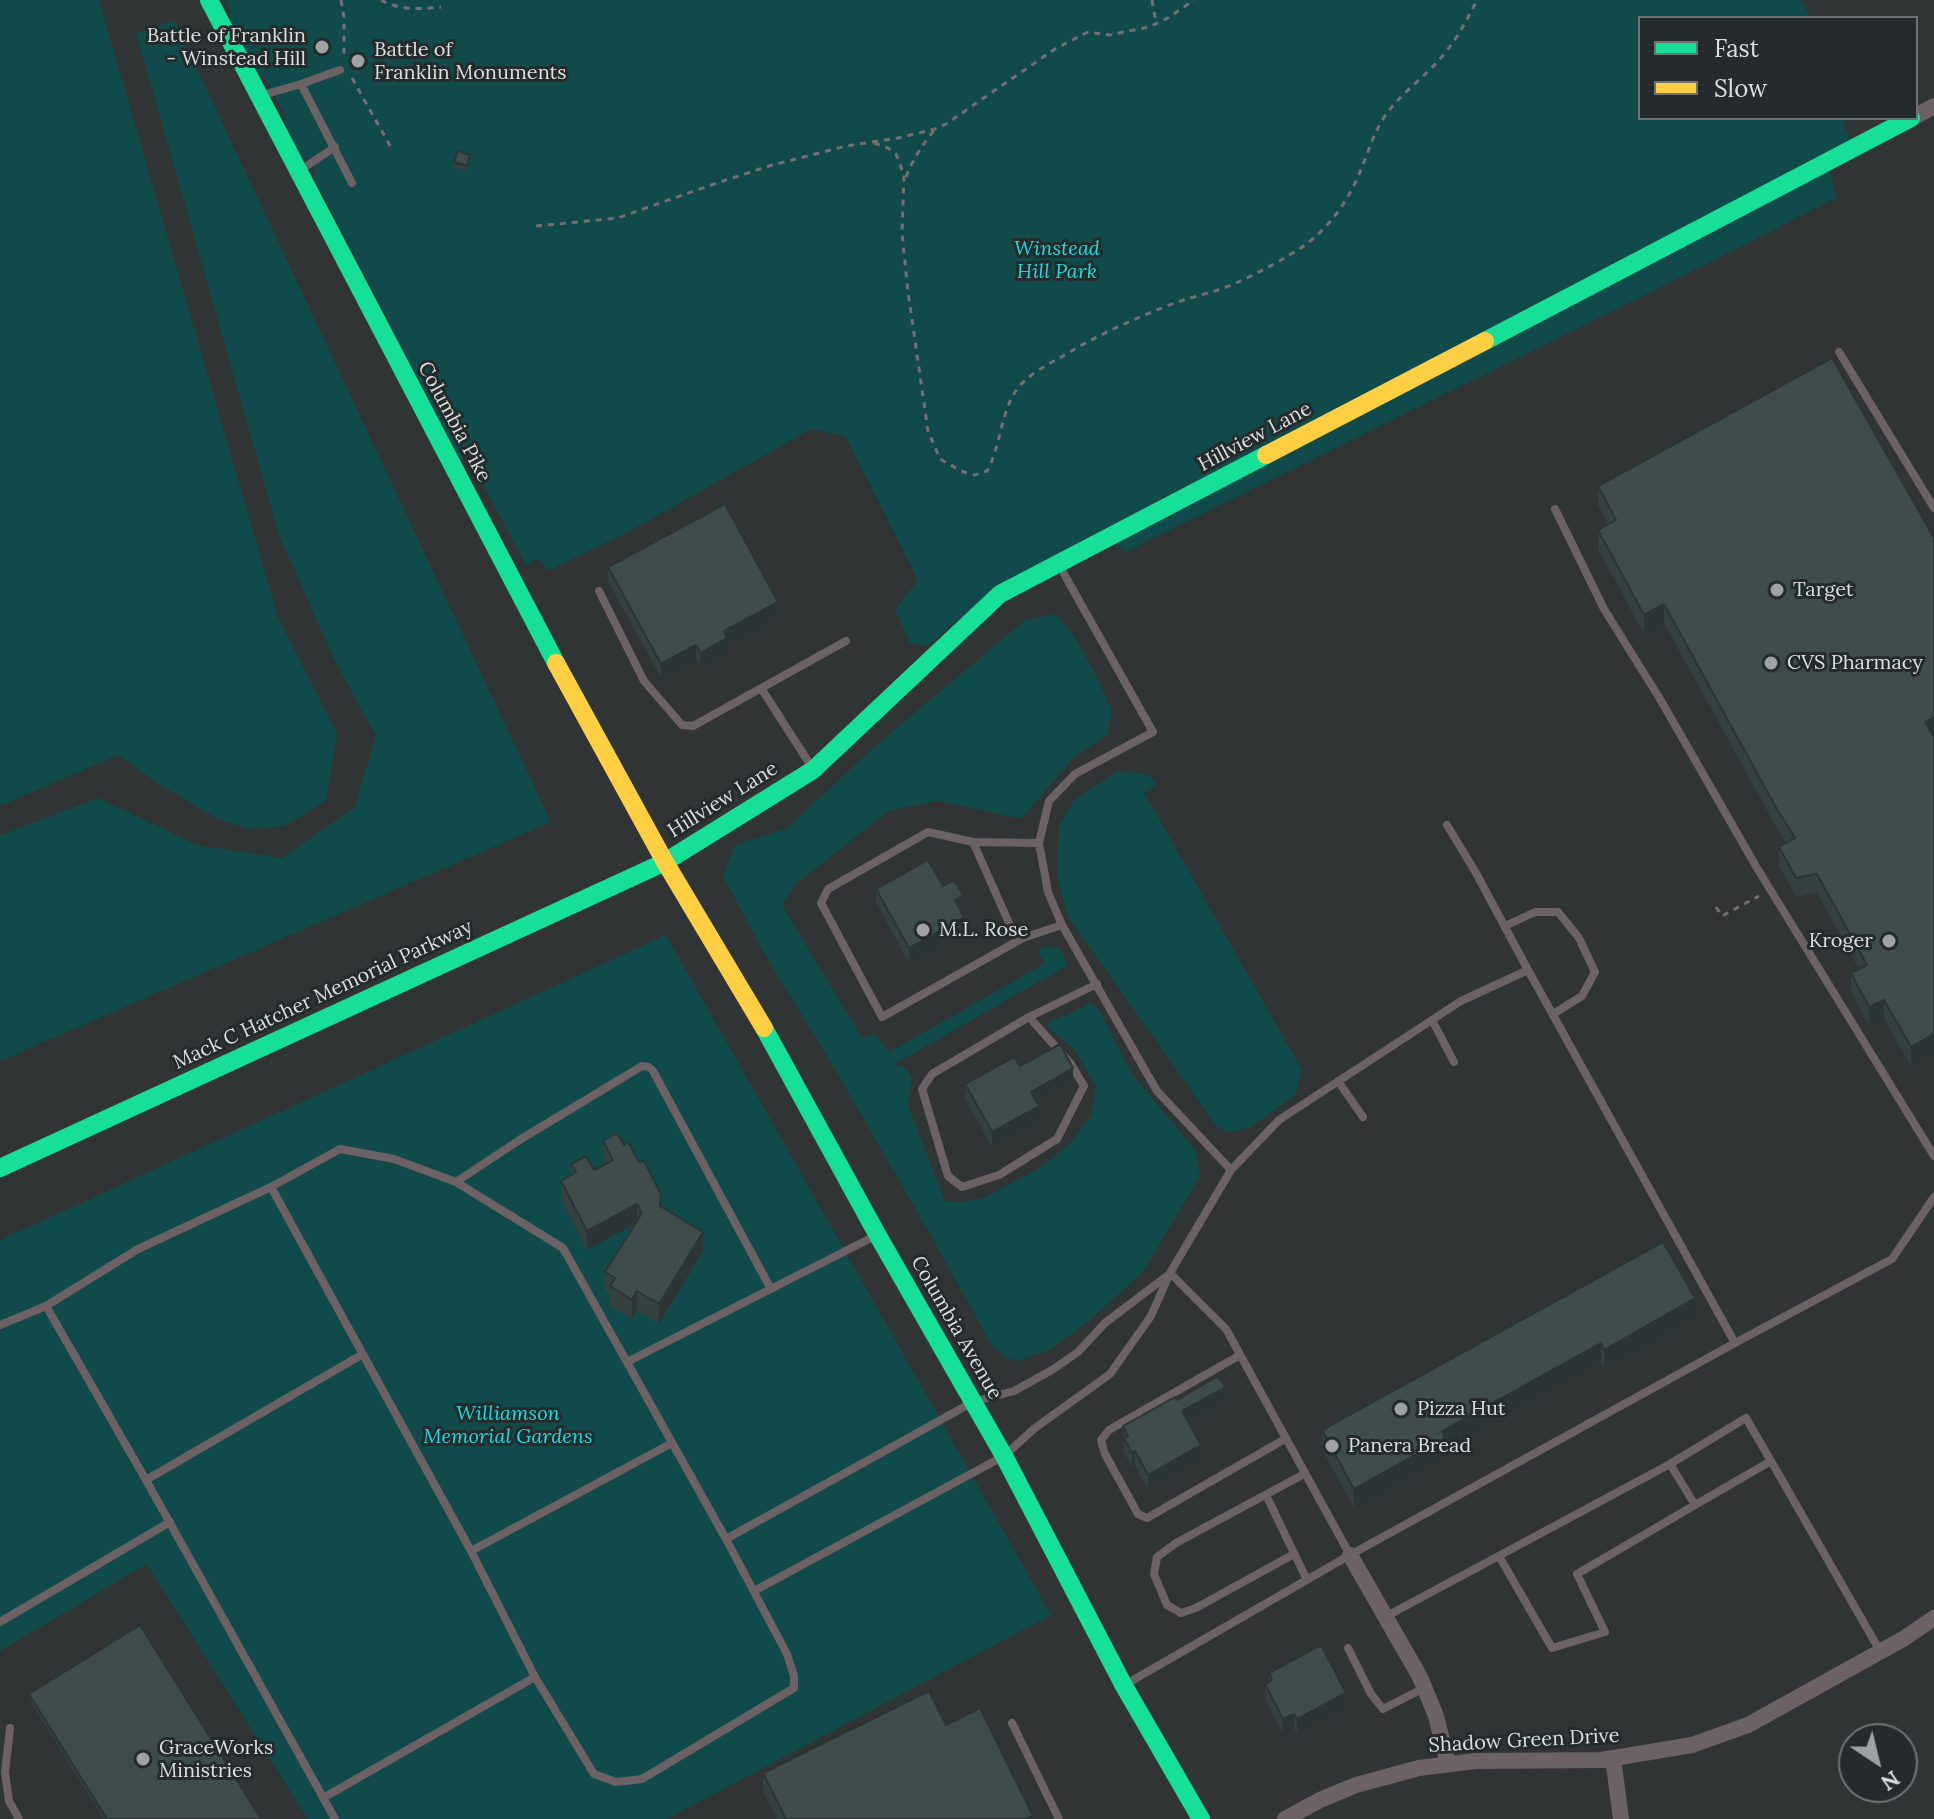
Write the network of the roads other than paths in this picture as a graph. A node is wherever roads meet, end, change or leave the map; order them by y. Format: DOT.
graph roads {
  1 [pos="209,0"];
  2 [pos="340,70"];
  3 [pos="301,84"];
  4 [pos="258,96"];
  5 [pos="1908,120"];
  6 [pos="335,147"];
  7 [pos="298,172"];
  8 [pos="352,183"];
  9 [pos="1839,352"];
  10 [pos="1934,508"];
  11 [pos="1555,509"];
  12 [pos="1059,564"];
  13 [pos="599,591"];
  14 [pos="846,641"];
  15 [pos="761,688"];
  16 [pos="813,770"];
  17 [pos="1447,825"];
  18 [pos="973,842"];
  19 [pos="1039,843"];
  20 [pos="665,862"];
  21 [pos="1062,925"];
  22 [pos="1505,926"];
  23 [pos="1017,941"];
  24 [pos="1528,970"];
  25 [pos="1097,984"];
  26 [pos="1553,1014"];
  27 [pos="1029,1017"];
  28 [pos="1432,1020"];
  29 [pos="1454,1062"];
  30 [pos="1338,1081"];
  31 [pos="1363,1117"];
  32 [pos="1934,1156"];
  33 [pos="0,1168"];
  34 [pos="1231,1170"];
  35 [pos="456,1182"];
  36 [pos="271,1187"];
  37 [pos="1934,1197"];
  38 [pos="877,1234"];
  39 [pos="1170,1273"];
  40 [pos="771,1289"];
  41 [pos="46,1306"];
  42 [pos="0,1325"];
  43 [pos="1735,1343"];
  44 [pos="363,1354"];
  45 [pos="1240,1355"];
  46 [pos="627,1362"];
  47 [pos="973,1402"];
  48 [pos="1285,1439"];
  49 [pos="672,1443"];
  50 [pos="1004,1456"];
  51 [pos="1771,1461"];
  52 [pos="1670,1464"];
  53 [pos="1304,1474"];
  54 [pos="146,1480"];
  55 [pos="1266,1495"];
  56 [pos="1695,1505"];
  57 [pos="170,1522"];
  58 [pos="726,1539"];
  59 [pos="471,1551"];
  60 [pos="1294,1554"];
  61 [pos="1350,1555"];
  62 [pos="1499,1556"];
  63 [pos="1307,1580"];
  64 [pos="754,1591"];
  65 [pos="1385,1617"];
  66 [pos="1934,1618"];
  67 [pos="0,1622"];
  68 [pos="1348,1648"];
  69 [pos="1880,1652"];
  70 [pos="535,1677"];
  71 [pos="1124,1686"];
  72 [pos="1424,1688"];
  73 [pos="1012,1723"];
  74 [pos="10,1728"];
  75 [pos="1613,1758"];
  76 [pos="1448,1764"];
  77 [pos="323,1798"];
  78 [pos="19,1819"];
  79 [pos="335,1819"];
  80 [pos="1059,1819"];
  81 [pos="1201,1819"];
  82 [pos="1285,1819"];
  83 [pos="1621,1819"];
  1 -- 4 [label="main road, Columbia Pike"];
  2 -- 3 [label="lane"];
  3 -- 4 [label="lane"];
  3 -- 6 [label="lane"];
  4 -- 7 [label="main road, Columbia Pike"];
  5 -- 12 [label="main road, Hillview Lane"];
  6 -- 7 [label="lane"];
  6 -- 8 [label="lane"];
  7 -- 20 [label="main road, Columbia Pike"];
  9 -- 10 [label="lane"];
  11 -- 32 [label="lane"];
  12 -- 16 [label="main road, Hillview Lane"];
  12 -- 19 [label="lane"];
  13 -- 15 [label="lane"];
  14 -- 15 [label="lane"];
  15 -- 16 [label="lane"];
  16 -- 20 [label="main road, Hillview Lane"];
  17 -- 22 [label="lane"];
  18 -- 19 [label="lane"];
  18 -- 23 [label="lane"];
  18 -- 23 [label="lane"];
  19 -- 21 [label="lane"];
  20 -- 33 [label="main road, Mack C Hatcher Memorial Parkway"];
  20 -- 38 [label="main road, Columbia Avenue"];
  21 -- 23 [label="lane"];
  21 -- 25 [label="lane"];
  22 -- 24 [label="lane"];
  22 -- 26 [label="lane"];
  24 -- 26 [label="lane"];
  24 -- 28 [label="lane"];
  25 -- 27 [label="lane"];
  25 -- 34 [label="lane"];
  26 -- 43 [label="lane"];
  27 -- 27 [label="lane"];
  28 -- 29 [label="lane"];
  28 -- 30 [label="lane"];
  30 -- 31 [label="lane"];
  30 -- 34 [label="lane"];
  34 -- 39 [label="lane"];
  35 -- 36 [label="lane"];
  35 -- 40 [label="lane"];
  35 -- 46 [label="lane"];
  36 -- 41 [label="lane"];
  36 -- 44 [label="lane"];
  37 -- 43 [label="lane"];
  38 -- 40 [label="lane"];
  38 -- 47 [label="main road, Columbia Avenue"];
  39 -- 45 [label="lane"];
  39 -- 47 [label="lane"];
  39 -- 50 [label="lane"];
  40 -- 46 [label="lane"];
  41 -- 42 [label="lane"];
  41 -- 54 [label="lane"];
  43 -- 61 [label="lane"];
  44 -- 54 [label="lane"];
  44 -- 59 [label="lane"];
  45 -- 48 [label="lane"];
  45 -- 48 [label="lane"];
  46 -- 49 [label="lane"];
  47 -- 50 [label="main road, Columbia Avenue"];
  47 -- 58 [label="lane"];
  48 -- 53 [label="lane"];
  49 -- 58 [label="lane"];
  49 -- 59 [label="lane"];
  50 -- 64 [label="lane"];
  50 -- 71 [label="main road, Columbia Avenue"];
  51 -- 52 [label="lane"];
  51 -- 56 [label="lane"];
  51 -- 69 [label="lane"];
  52 -- 56 [label="lane"];
  52 -- 62 [label="lane"];
  53 -- 55 [label="lane"];
  53 -- 61 [label="lane"];
  54 -- 57 [label="lane"];
  55 -- 60 [label="lane"];
  55 -- 60 [label="lane"];
  56 -- 62 [label="lane"];
  57 -- 67 [label="lane"];
  57 -- 77 [label="lane"];
  58 -- 64 [label="lane"];
  59 -- 70 [label="lane"];
  60 -- 63 [label="lane"];
  61 -- 63 [label="lane"];
  61 -- 65 [label="street"];
  62 -- 65 [label="lane"];
  63 -- 71 [label="lane"];
  64 -- 70 [label="lane"];
  65 -- 72 [label="street"];
  66 -- 69 [label="street, Shadow Green Drive"];
  68 -- 72 [label="lane"];
  69 -- 75 [label="street, Shadow Green Drive"];
  70 -- 77 [label="lane"];
  71 -- 81 [label="main road, Columbia Avenue"];
  72 -- 76 [label="street"];
  73 -- 80 [label="lane"];
  74 -- 78 [label="lane"];
  75 -- 76 [label="street, Shadow Green Drive"];
  75 -- 83 [label="street"];
  76 -- 82 [label="street, Shadow Green Drive"];
  77 -- 79 [label="lane"];
}
